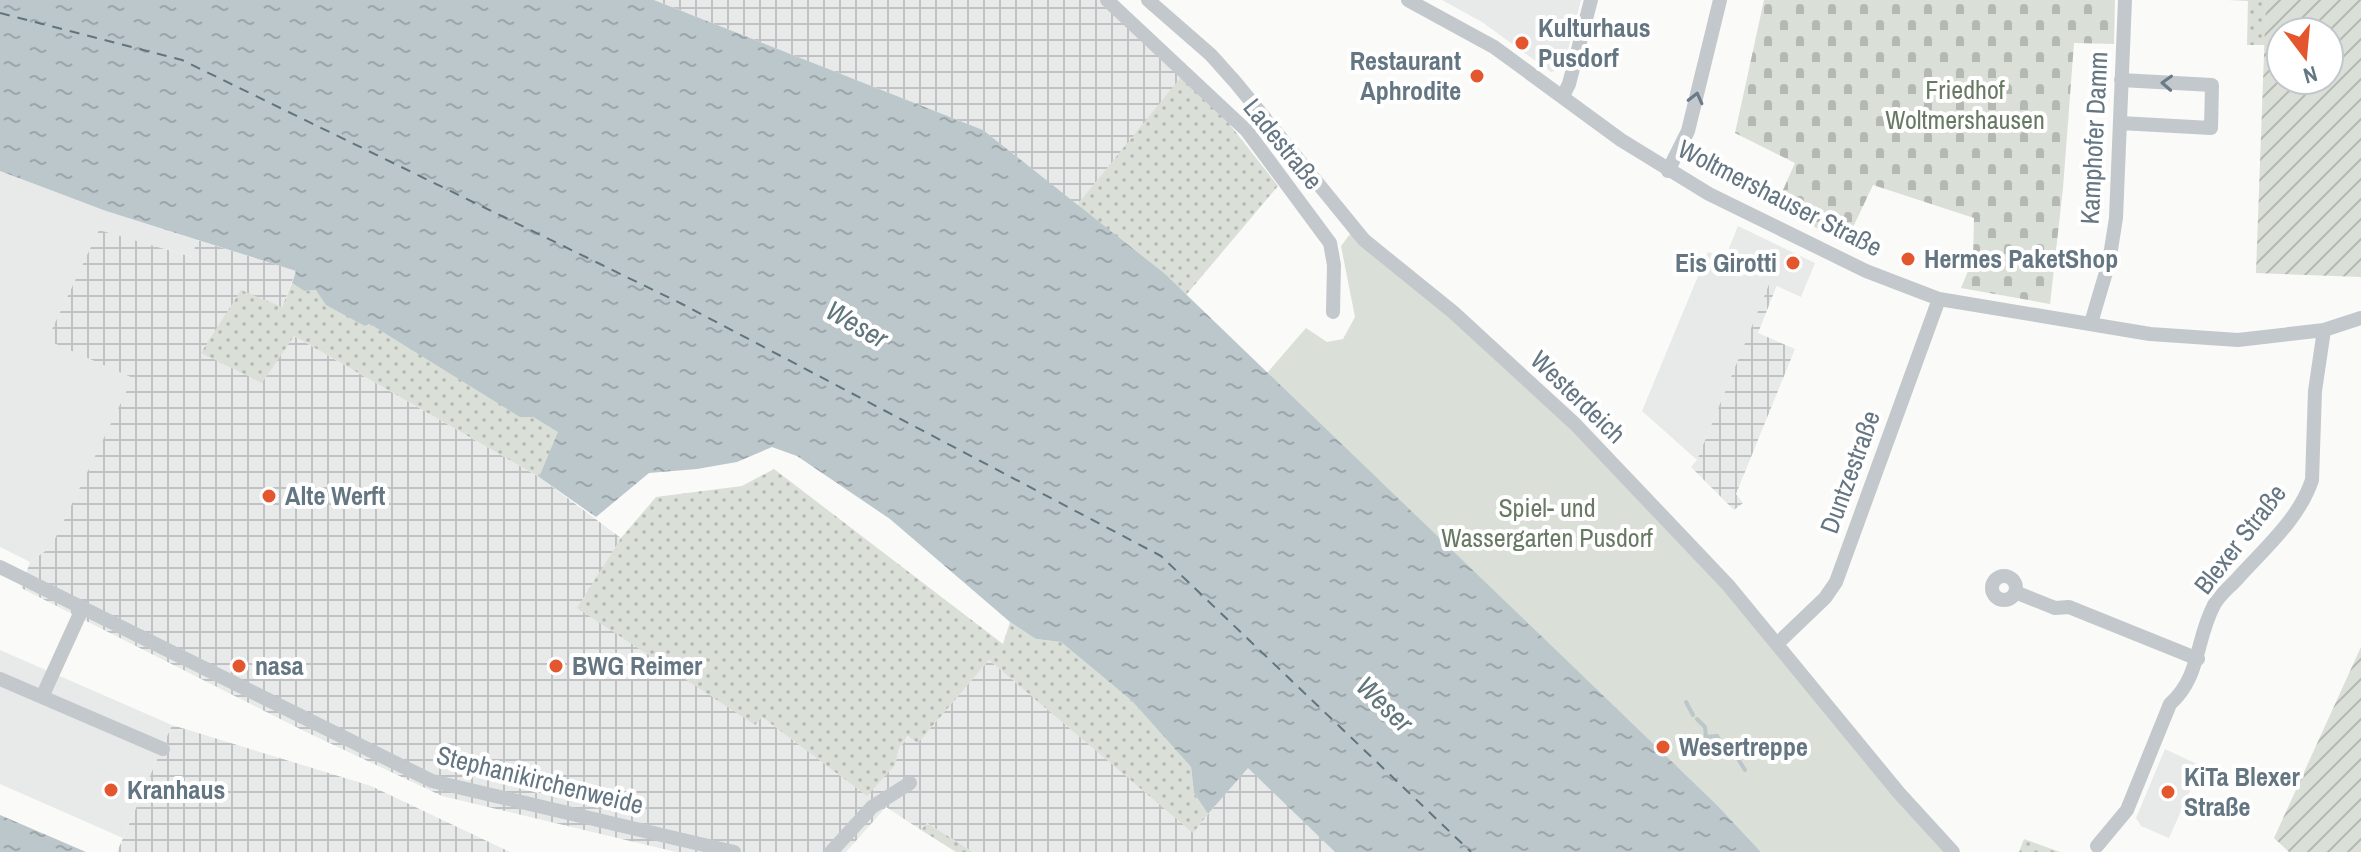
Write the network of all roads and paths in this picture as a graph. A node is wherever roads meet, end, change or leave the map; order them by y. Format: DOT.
graph roads {
  1 [pos="1107,0"];
  2 [pos="1148,0"];
  3 [pos="1408,0"];
  4 [pos="1591,0"];
  5 [pos="1720,0"];
  6 [pos="2125,0"];
  7 [pos="2121,80"];
  8 [pos="1563,96"];
  9 [pos="2120,123"];
  10 [pos="1668,171"];
  11 [pos="1939,299"];
  12 [pos="1333,312"];
  13 [pos="2361,318"];
  14 [pos="2091,323"];
  15 [pos="2324,330"];
  16 [pos="0,567"];
  17 [pos="2015,592"];
  18 [pos="83,607"];
  19 [pos="1778,643"];
  20 [pos="2198,659"];
  21 [pos="0,679"];
  22 [pos="42,697"];
  23 [pos="163,749"];
  24 [pos="910,783"];
  25 [pos="2097,846"];
  26 [pos="734,852"];
  27 [pos="831,852"];
  28 [pos="1953,852"];
  1 -- 12 [label="street, Ladestraße"];
  2 -- 19 [label="street, Westerdeich"];
  3 -- 8 [label="street, Woltmershauser Straße"];
  4 -- 8 [label="street"];
  10 -- 5 [label="street, one-way"];
  6 -- 7 [label="street, Kamphofer Damm"];
  7 -- 9 [label="street, Kamphofer Damm"];
  9 -- 7 [label="street, one-way"];
  8 -- 10 [label="street, Woltmershauser Straße"];
  9 -- 14 [label="street, Kamphofer Damm"];
  10 -- 11 [label="street, Woltmershauser Straße"];
  11 -- 14 [label="street, Woltmershauser Straße"];
  11 -- 19 [label="street, Duntzestraße"];
  13 -- 15 [label="street, Woltmershauser Straße"];
  14 -- 15 [label="street, Woltmershauser Straße"];
  15 -- 20 [label="street, Blexer Straße"];
  16 -- 18 [label="street, Stephanikirchenweide"];
  17 -- 20 [label="street"];
  18 -- 22 [label="street"];
  18 -- 26 [label="street, Stephanikirchenweide"];
  19 -- 28 [label="street, Westerdeich"];
  20 -- 25 [label="street, Blexer Straße"];
  21 -- 22 [label="street"];
  22 -- 23 [label="street"];
  24 -- 27 [label="street"];
}
